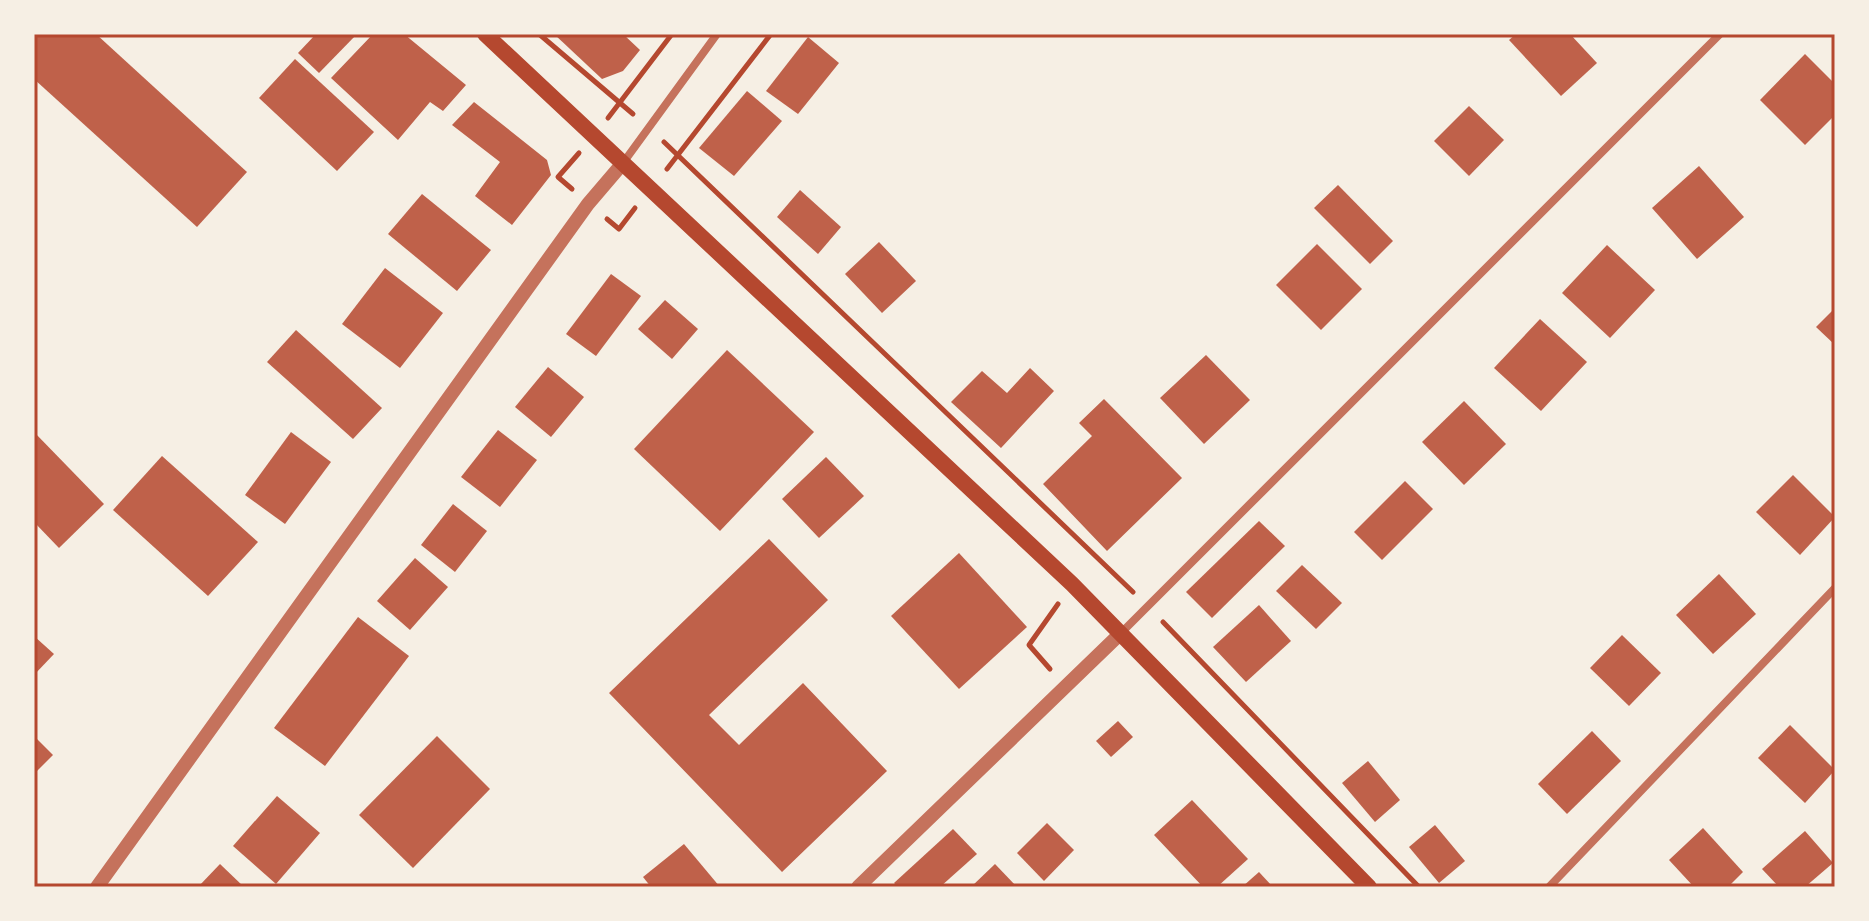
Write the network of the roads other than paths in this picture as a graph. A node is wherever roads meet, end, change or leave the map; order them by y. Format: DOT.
graph roads {
  1 [pos="485,34"];
  2 [pos="717,34"];
  3 [pos="1720,34"];
  4 [pos="623,163"];
  5 [pos="1835,588"];
  6 [pos="1122,632"];
  7 [pos="97,887"];
  8 [pos="858,887"];
  9 [pos="1369,887"];
  10 [pos="1549,887"];
  1 -- 4 [label="main road"];
  2 -- 4 [label="street"];
  3 -- 6 [label="street"];
  4 -- 6 [label="main road"];
  4 -- 7 [label="street"];
  5 -- 10 [label="street"];
  6 -- 8 [label="street"];
  6 -- 9 [label="main road"];
}
